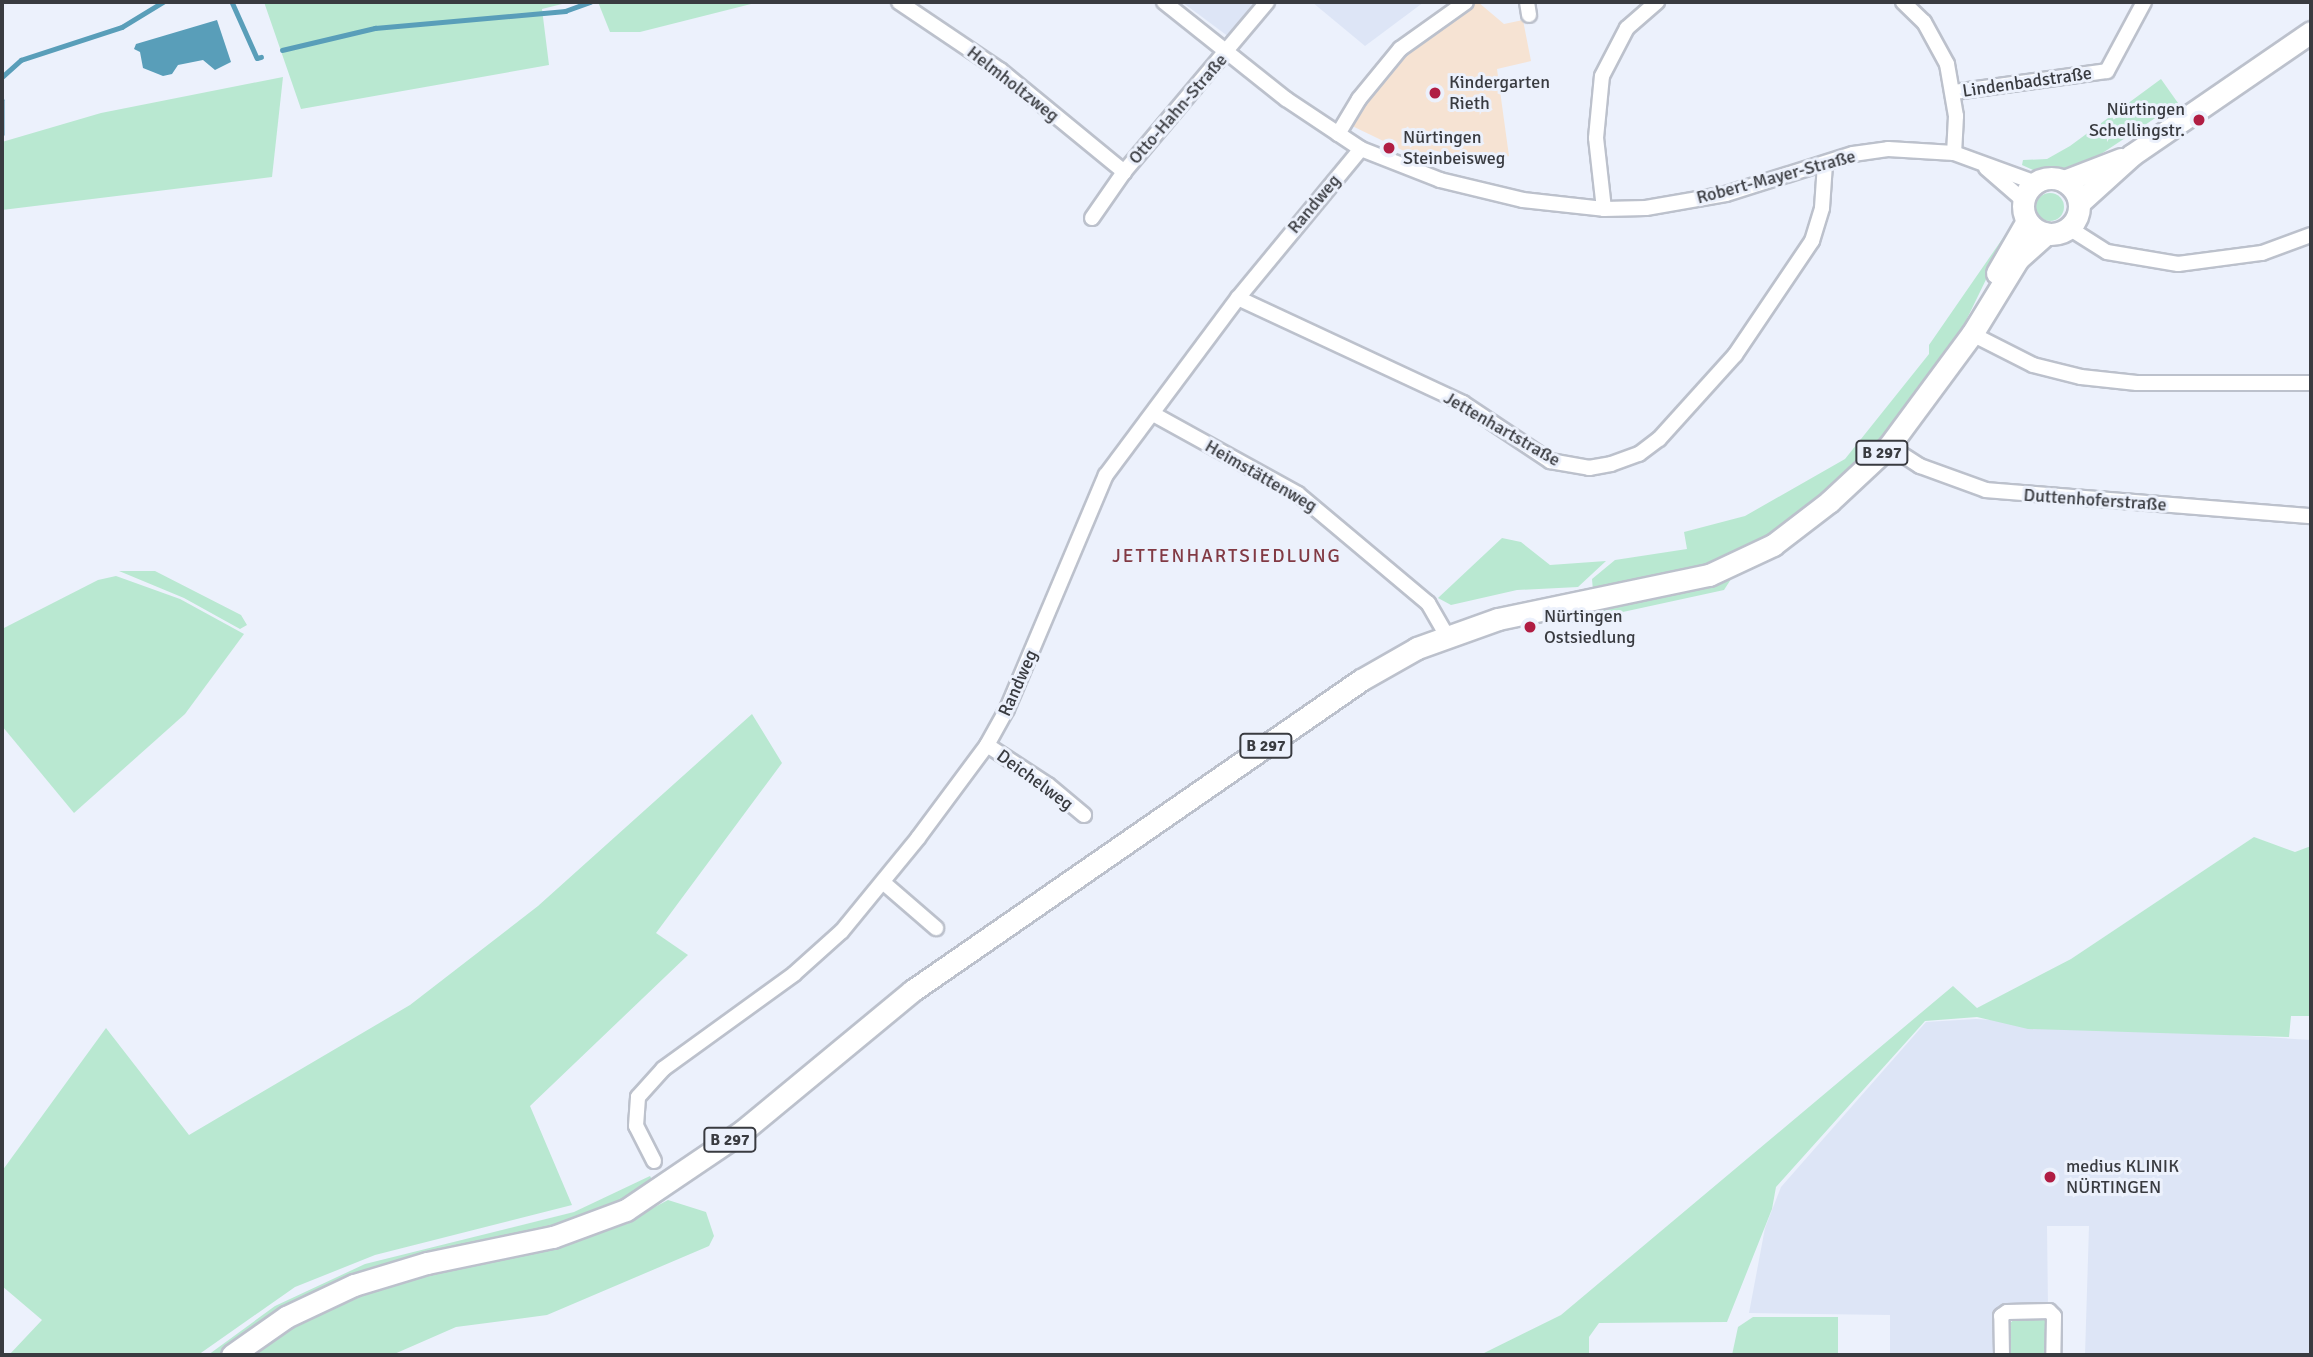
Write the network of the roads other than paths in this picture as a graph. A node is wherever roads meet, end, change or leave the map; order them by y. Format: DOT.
graph roads {
  1 [pos="899,2"];
  2 [pos="1164,2"];
  3 [pos="1267,2"];
  4 [pos="1466,2"];
  5 [pos="1657,2"];
  6 [pos="1903,2"];
  7 [pos="2144,2"];
  8 [pos="2311,32"];
  9 [pos="1226,53"];
  10 [pos="1954,92"];
  11 [pos="1338,134"];
  12 [pos="1361,149"];
  13 [pos="1954,153"];
  14 [pos="2132,155"];
  15 [pos="1825,164"];
  16 [pos="1982,165"];
  17 [pos="1124,172"];
  18 [pos="2064,181"];
  19 [pos="2036,183"];
  20 [pos="2079,202"];
  21 [pos="1604,209"];
  22 [pos="2025,211"];
  23 [pos="1092,218"];
  24 [pos="2069,228"];
  25 [pos="2046,234"];
  26 [pos="2311,235"];
  27 [pos="1238,298"];
  28 [pos="1987,306"];
  29 [pos="1972,334"];
  30 [pos="2311,383"];
  31 [pos="1154,415"];
  32 [pos="1889,446"];
  33 [pos="2311,516"];
  34 [pos="1447,636"];
  35 [pos="987,745"];
  36 [pos="1083,815"];
  37 [pos="884,883"];
  38 [pos="936,929"];
  39 [pos="654,1161"];
  40 [pos="232,1355"];
  41 [pos="2002,1355"];
  42 [pos="2053,1355"];
  1 -- 17 [label="street, Helmholtzweg"];
  2 -- 9 [label="street, Robert-Mayer-Straße"];
  3 -- 9 [label="street, Otto-Hahn-Straße"];
  4 -- 11 [label="street"];
  5 -- 21 [label="street"];
  6 -- 10 [label="street"];
  7 -- 10 [label="street, Lindenbadstraße"];
  8 -- 14 [label="main road"];
  9 -- 11 [label="street, Robert-Mayer-Straße"];
  9 -- 17 [label="street, Otto-Hahn-Straße"];
  10 -- 13 [label="street"];
  11 -- 12 [label="street, Robert-Mayer-Straße"];
  12 -- 21 [label="street, Robert-Mayer-Straße"];
  12 -- 27 [label="street, Randweg"];
  13 -- 15 [label="street, Robert-Mayer-Straße"];
  13 -- 16 [label="street, Robert-Mayer-Straße"];
  14 -- 18 [label="main road"];
  14 -- 20 [label="main road"];
  15 -- 21 [label="street, Robert-Mayer-Straße"];
  15 -- 27 [label="street, Jettenhartstraße"];
  16 -- 19 [label="street, Robert-Mayer-Straße"];
  16 -- 22 [label="street, Robert-Mayer-Straße"];
  17 -- 23 [label="street, Otto-Hahn-Straße"];
  18 -- 19 [label="main road"];
  18 -- 20 [label="main road"];
  19 -- 22 [label="main road, B 297"];
  20 -- 24 [label="main road"];
  22 -- 25 [label="main road"];
  22 -- 28 [label="main road, B 297"];
  24 -- 25 [label="main road, B 297"];
  24 -- 26 [label="street"];
  25 -- 28 [label="main road, B 297"];
  27 -- 31 [label="street, Randweg"];
  28 -- 29 [label="main road, B 297"];
  29 -- 30 [label="street"];
  29 -- 32 [label="main road, B 297"];
  31 -- 34 [label="street, Heimstättenweg"];
  31 -- 35 [label="street, Randweg"];
  32 -- 33 [label="street, Duttenhoferstraße"];
  32 -- 34 [label="main road, B 297"];
  34 -- 40 [label="main road, B 297"];
  35 -- 36 [label="street, Deichelweg"];
  35 -- 37 [label="street, Randweg"];
  37 -- 38 [label="street"];
  37 -- 39 [label="street, Randweg"];
  41 -- 42 [label="street"];
}
